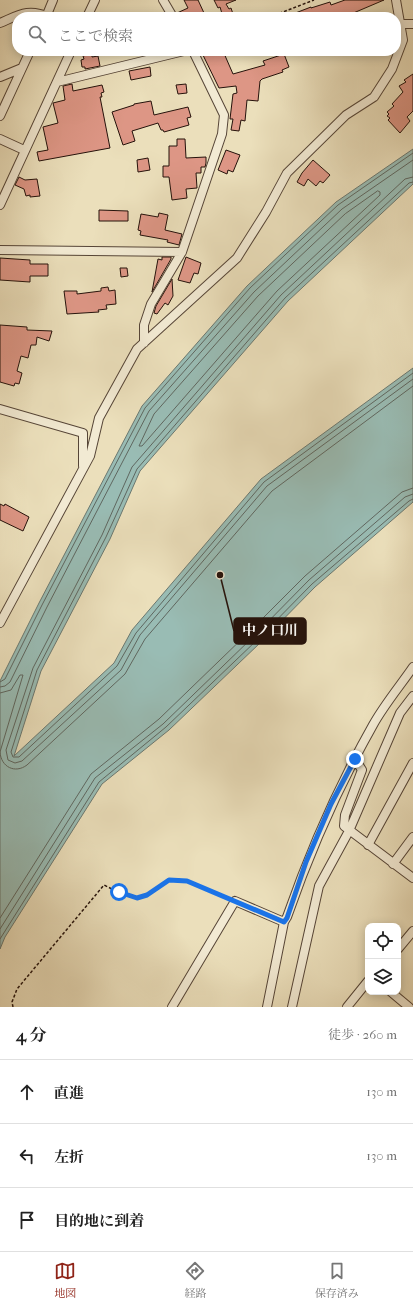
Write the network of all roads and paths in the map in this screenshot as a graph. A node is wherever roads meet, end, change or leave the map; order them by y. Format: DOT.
graph roads {
  1 [pos="54,0"];
  2 [pos="95,0"];
  3 [pos="163,0"];
  4 [pos="314,0"];
  5 [pos="396,0"];
  6 [pos="49,12"];
  7 [pos="89,12"];
  8 [pos="170,12"];
  9 [pos="283,12"];
  10 [pos="399,12"];
  11 [pos="12,18"];
  12 [pos="401,20"];
  13 [pos="0,23"];
  14 [pos="402,24"];
  15 [pos="413,24"];
  16 [pos="401,46"];
  17 [pos="28,56"];
  18 [pos="69,56"];
  19 [pos="164,56"];
  20 [pos="195,56"];
  21 [pos="397,56"];
  22 [pos="22,68"];
  23 [pos="0,77"];
  24 [pos="57,82"];
  25 [pos="0,116"];
  26 [pos="0,139"];
  27 [pos="24,150"];
  28 [pos="0,205"];
  29 [pos="0,250"];
  30 [pos="182,252"];
  31 [pos="144,343"];
  32 [pos="0,409"];
  33 [pos="83,469"];
  34 [pos="0,623"];
  35 [pos="413,667"];
  36 [pos="413,696"];
  37 [pos="355,759"];
  38 [pos="413,763"];
  39 [pos="349,831"];
  40 [pos="413,837"];
  41 [pos="368,845"];
  42 [pos="393,864"];
  43 [pos="413,878"];
  44 [pos="235,901"];
  45 [pos="284,922"];
  46 [pos="413,931"];
  47 [pos="401,945"];
  48 [pos="365,985"];
  49 [pos="395,995"];
  50 [pos="13,1007"];
  51 [pos="172,1007"];
  52 [pos="267,1007"];
  53 [pos="292,1007"];
  54 [pos="347,1007"];
  55 [pos="409,1007"];
  1 -- 6 [label="street"];
  2 -- 7 [label="street"];
  3 -- 8 [label="street"];
  4 -- 9 [label="path"];
  5 -- 10 [label="street"];
  11 -- 13 [label="street"];
  12 -- 14 [label="street"];
  14 -- 15 [label="street"];
  14 -- 16 [label="street"];
  17 -- 22 [label="street"];
  18 -- 24 [label="street"];
  19 -- 24 [label="street"];
  20 -- 30 [label="street"];
  21 -- 31 [label="street"];
  22 -- 23 [label="street"];
  22 -- 25 [label="street"];
  24 -- 27 [label="street"];
  26 -- 27 [label="street"];
  27 -- 28 [label="street"];
  29 -- 30 [label="street"];
  30 -- 31 [label="street"];
  31 -- 33 [label="street"];
  32 -- 33 [label="street"];
  33 -- 34 [label="street"];
  35 -- 37 [label="street"];
  36 -- 39 [label="street"];
  37 -- 39 [label="street"];
  37 -- 45 [label="street"];
  38 -- 41 [label="street"];
  39 -- 41 [label="street"];
  39 -- 53 [label="street"];
  40 -- 42 [label="street"];
  41 -- 42 [label="street"];
  42 -- 43 [label="street"];
  44 -- 45 [label="street"];
  44 -- 50 [label="path"];
  44 -- 51 [label="street"];
  45 -- 52 [label="street"];
  46 -- 47 [label="street"];
  48 -- 54 [label="street"];
  49 -- 55 [label="street"];
}
